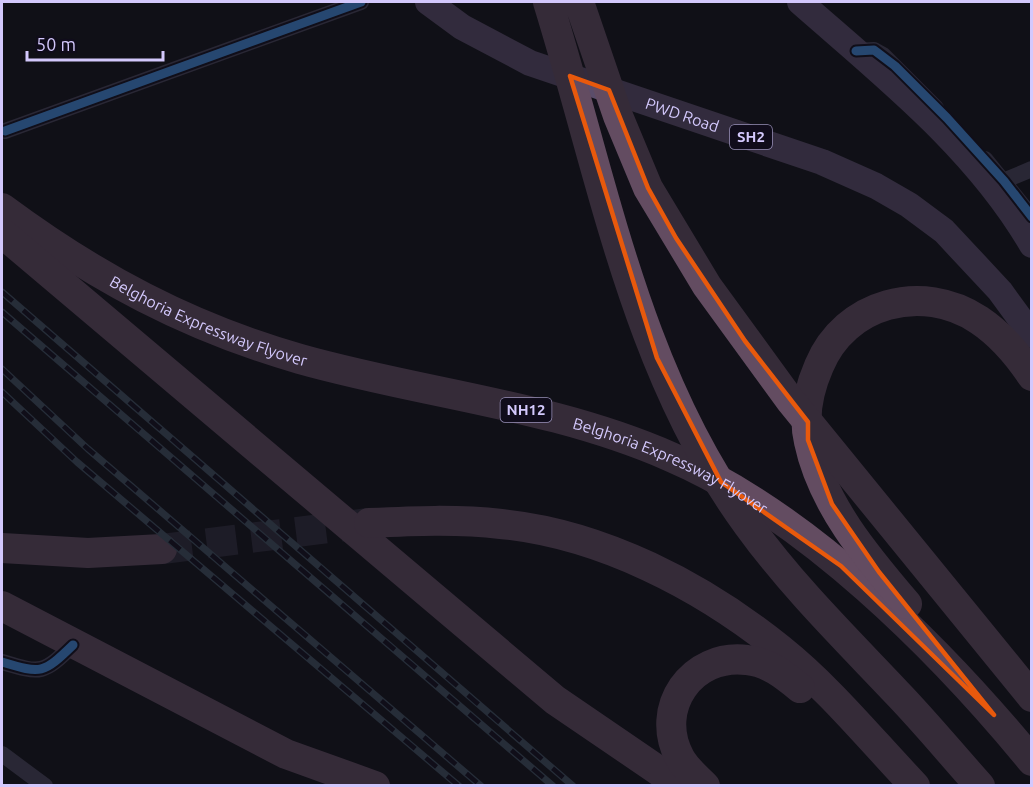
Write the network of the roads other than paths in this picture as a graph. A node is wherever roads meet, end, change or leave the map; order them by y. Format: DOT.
graph roads {
  1 [pos="361,2"];
  2 [pos="428,2"];
  3 [pos="548,2"];
  4 [pos="579,2"];
  5 [pos="800,2"];
  6 [pos="5,131"];
  7 [pos="1032,169"];
  8 [pos="998,184"];
  9 [pos="2,208"];
  10 [pos="1032,217"];
  11 [pos="2,233"];
  12 [pos="1032,245"];
  13 [pos="1032,334"];
  14 [pos="1032,376"];
  15 [pos="369,523"];
  16 [pos="2,548"];
  17 [pos="162,549"];
  18 [pos="2,606"];
  19 [pos="73,645"];
  20 [pos="2,662"];
  21 [pos="1032,698"];
  22 [pos="994,715"];
  23 [pos="2,754"];
  24 [pos="887,757"];
  25 [pos="1032,760"];
  26 [pos="45,786"];
  27 [pos="375,786"];
  28 [pos="681,786"];
  29 [pos="705,786"];
  30 [pos="915,786"];
  31 [pos="980,786"];
  1 -- 6 [label="street"];
  2 -- 13 [label="main road, PWD Road / SH2"];
  3 -- 31 [label="highway, bridge"];
  4 -- 21 [label="highway, bridge"];
  5 -- 8 [label="main road"];
  7 -- 8 [label="street"];
  8 -- 10 [label="street"];
  8 -- 12 [label="main road"];
  9 -- 22 [label="highway, Belghoria Expressway Flyover / NH12"];
  11 -- 28 [label="highway"];
  14 -- 22 [label="highway"];
  15 -- 24 [label="highway"];
  16 -- 17 [label="highway"];
  18 -- 19 [label="highway"];
  19 -- 20 [label="street"];
  19 -- 27 [label="highway"];
  22 -- 25 [label="highway, Belghoria Expressway Flyover / NH12"];
  23 -- 26 [label="street"];
  24 -- 29 [label="highway"];
  24 -- 30 [label="highway"];
}
